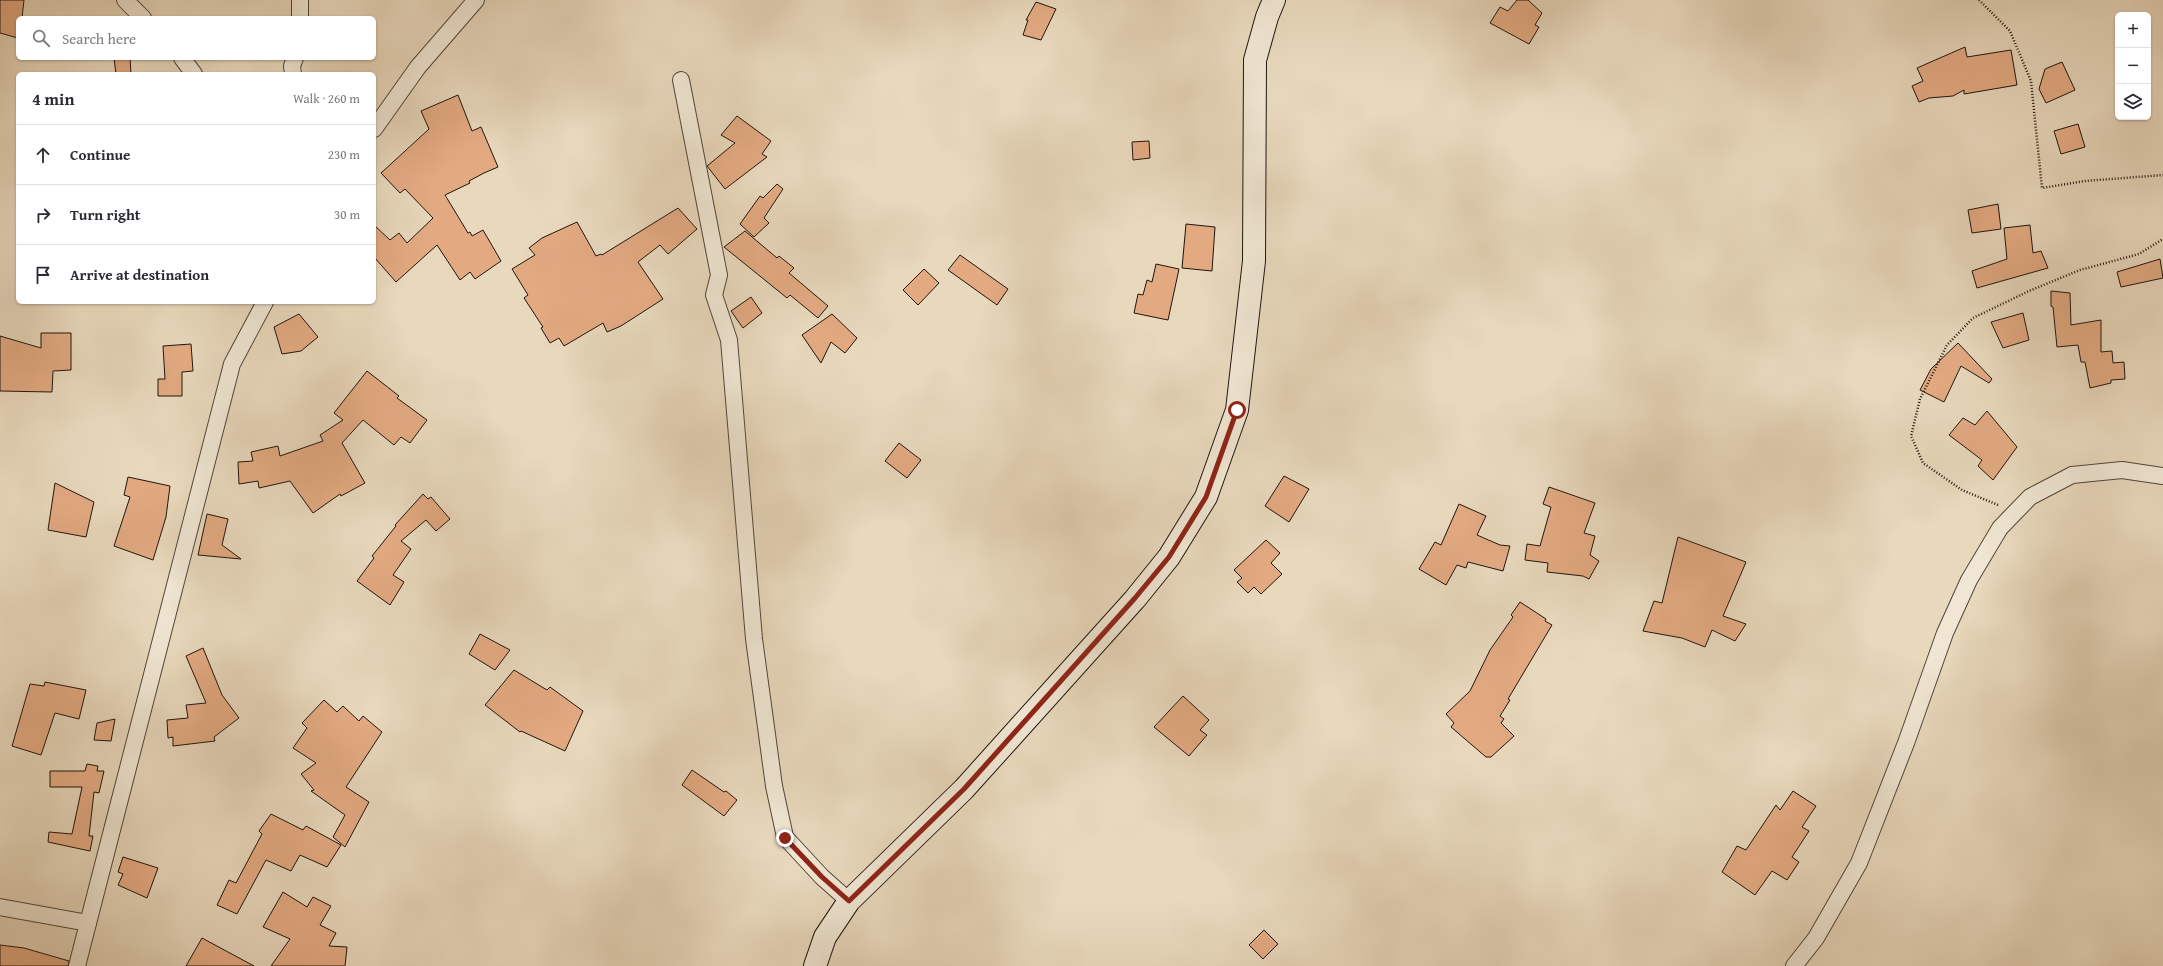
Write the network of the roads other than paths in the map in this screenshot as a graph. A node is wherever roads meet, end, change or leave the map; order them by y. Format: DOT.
graph roads {
  1 [pos="125,0"];
  2 [pos="300,0"];
  3 [pos="476,0"];
  4 [pos="1274,0"];
  5 [pos="141,16"];
  6 [pos="300,16"];
  7 [pos="184,60"];
  8 [pos="294,60"];
  9 [pos="192,72"];
  10 [pos="293,72"];
  11 [pos="681,80"];
  12 [pos="376,126"];
  13 [pos="264,304"];
  14 [pos="2163,476"];
  15 [pos="849,901"];
  16 [pos="0,907"];
  17 [pos="88,923"];
  18 [pos="77,966"];
  19 [pos="815,966"];
  20 [pos="1794,966"];
  1 -- 5 [label="street"];
  2 -- 6 [label="street"];
  3 -- 12 [label="street"];
  4 -- 15 [label="main road"];
  7 -- 9 [label="street"];
  8 -- 10 [label="street"];
  11 -- 15 [label="street"];
  13 -- 17 [label="street"];
  14 -- 20 [label="street"];
  15 -- 19 [label="main road"];
  16 -- 17 [label="street"];
  17 -- 18 [label="street"];
}
